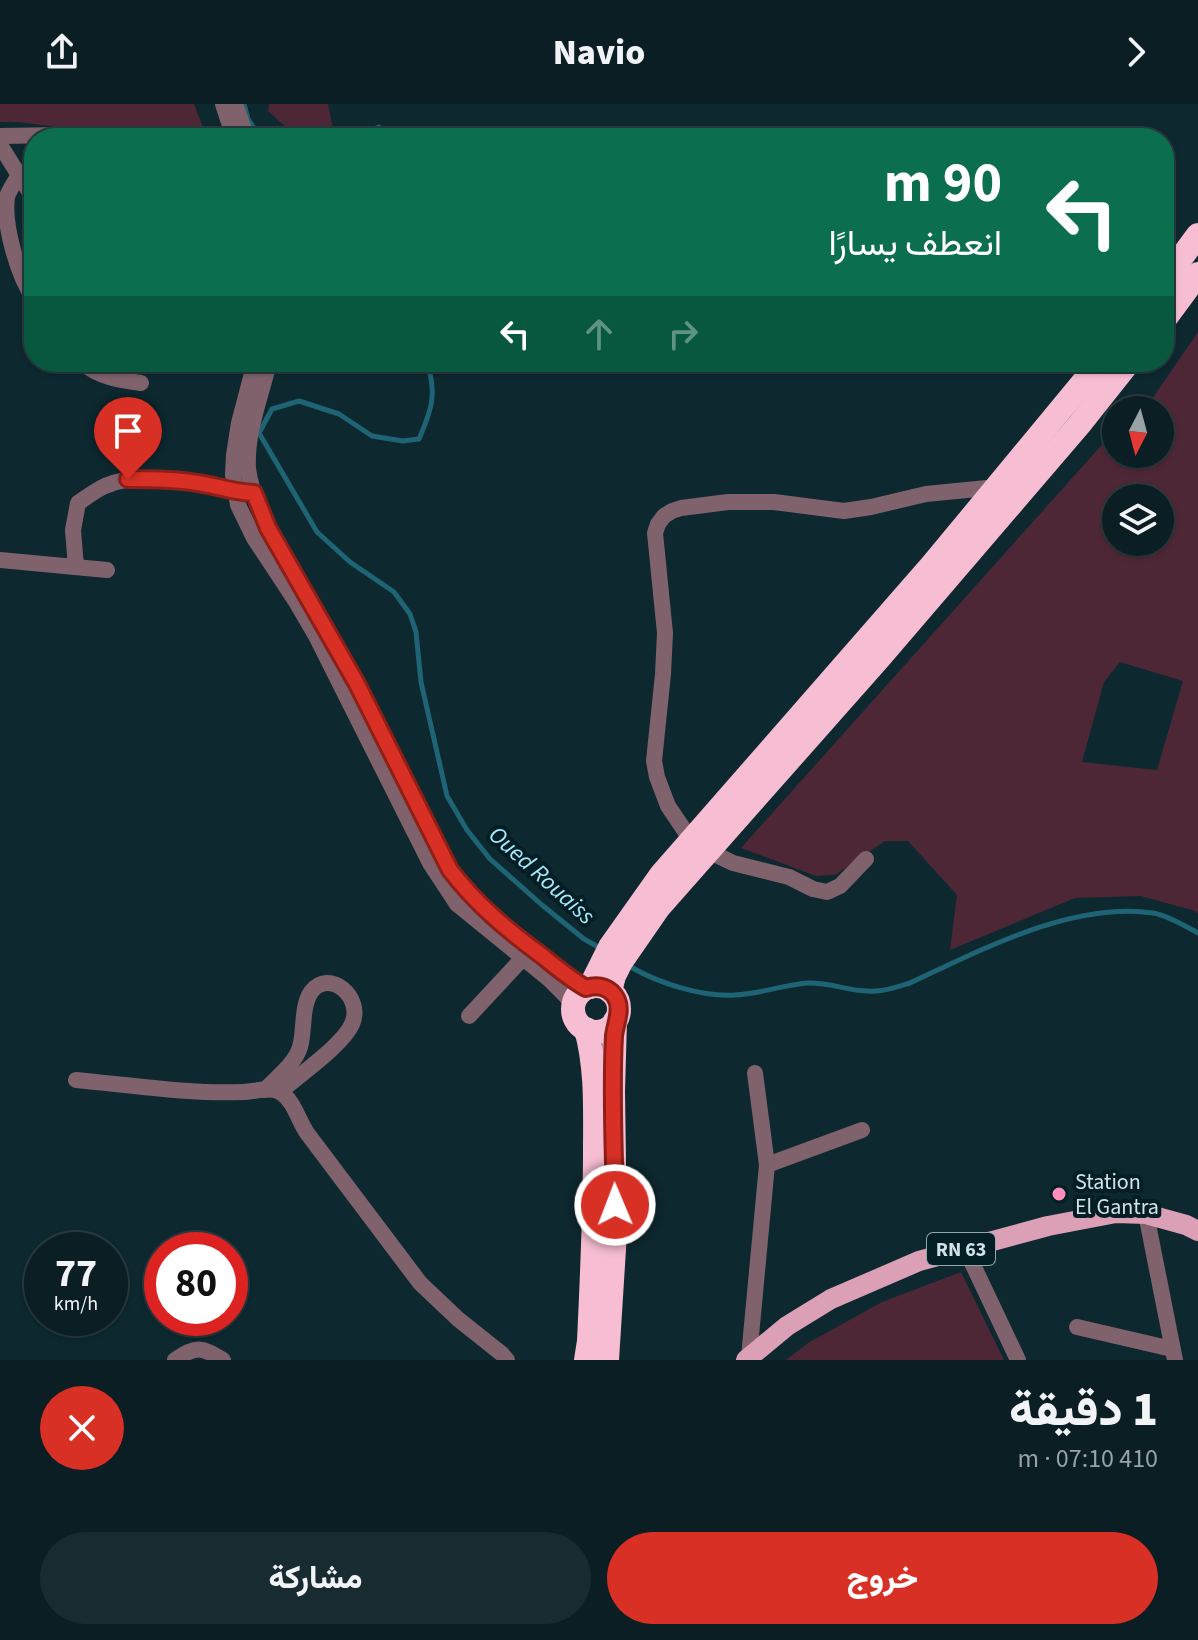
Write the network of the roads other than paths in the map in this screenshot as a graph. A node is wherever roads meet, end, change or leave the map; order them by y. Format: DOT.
graph roads {
  1 [pos="223,104"];
  2 [pos="235,104"];
  3 [pos="231,128"];
  4 [pos="243,128"];
  5 [pos="0,136"];
  6 [pos="24,136"];
  7 [pos="0,145"];
  8 [pos="19,175"];
  9 [pos="24,183"];
  10 [pos="1198,235"];
  11 [pos="1174,267"];
  12 [pos="1198,274"];
  13 [pos="24,278"];
  14 [pos="1174,306"];
  15 [pos="93,372"];
  16 [pos="255,372"];
  17 [pos="257,372"];
  18 [pos="1092,372"];
  19 [pos="1121,372"];
  20 [pos="141,383"];
  21 [pos="997,487"];
  22 [pos="235,492"];
  23 [pos="254,493"];
  24 [pos="0,560"];
  25 [pos="76,567"];
  26 [pos="107,570"];
  27 [pos="699,845"];
  28 [pos="866,859"];
  29 [pos="523,958"];
  30 [pos="596,984"];
  31 [pos="469,1016"];
  32 [pos="615,1021"];
  33 [pos="586,1029"];
  34 [pos="755,1073"];
  35 [pos="76,1080"];
  36 [pos="273,1091"];
  37 [pos="862,1130"];
  38 [pos="767,1165"];
  39 [pos="1146,1214"];
  40 [pos="1198,1231"];
  41 [pos="965,1248"];
  42 [pos="1077,1327"];
  43 [pos="1173,1354"];
  44 [pos="747,1358"];
  45 [pos="175,1360"];
  46 [pos="223,1360"];
  47 [pos="507,1360"];
  48 [pos="586,1360"];
  49 [pos="607,1360"];
  50 [pos="1018,1360"];
  1 -- 3 [label="street"];
  2 -- 4 [label="street"];
  5 -- 6 [label="street"];
  7 -- 8 [label="street"];
  8 -- 9 [label="street"];
  8 -- 13 [label="street"];
  10 -- 11 [label="highway"];
  12 -- 14 [label="highway"];
  15 -- 20 [label="street"];
  16 -- 22 [label="street"];
  17 -- 23 [label="street"];
  18 -- 21 [label="highway"];
  19 -- 27 [label="highway"];
  21 -- 27 [label="highway"];
  21 -- 27 [label="street"];
  22 -- 23 [label="street"];
  22 -- 25 [label="street"];
  22 -- 29 [label="street"];
  23 -- 30 [label="street"];
  24 -- 25 [label="street"];
  25 -- 26 [label="street"];
  27 -- 28 [label="street"];
  27 -- 30 [label="highway"];
  29 -- 30 [label="street"];
  29 -- 31 [label="street"];
  30 -- 32 [label="highway"];
  30 -- 33 [label="highway"];
  32 -- 33 [label="highway"];
  32 -- 49 [label="highway"];
  33 -- 48 [label="highway"];
  34 -- 38 [label="street"];
  35 -- 36 [label="street"];
  36 -- 36 [label="street"];
  36 -- 47 [label="street"];
  37 -- 38 [label="street"];
  38 -- 44 [label="street"];
  39 -- 40 [label="main road, RN 63"];
  39 -- 41 [label="main road, RN 63"];
  39 -- 43 [label="street"];
  41 -- 44 [label="main road, RN 63"];
  41 -- 50 [label="street"];
  42 -- 43 [label="street"];
  45 -- 46 [label="street"];
}
